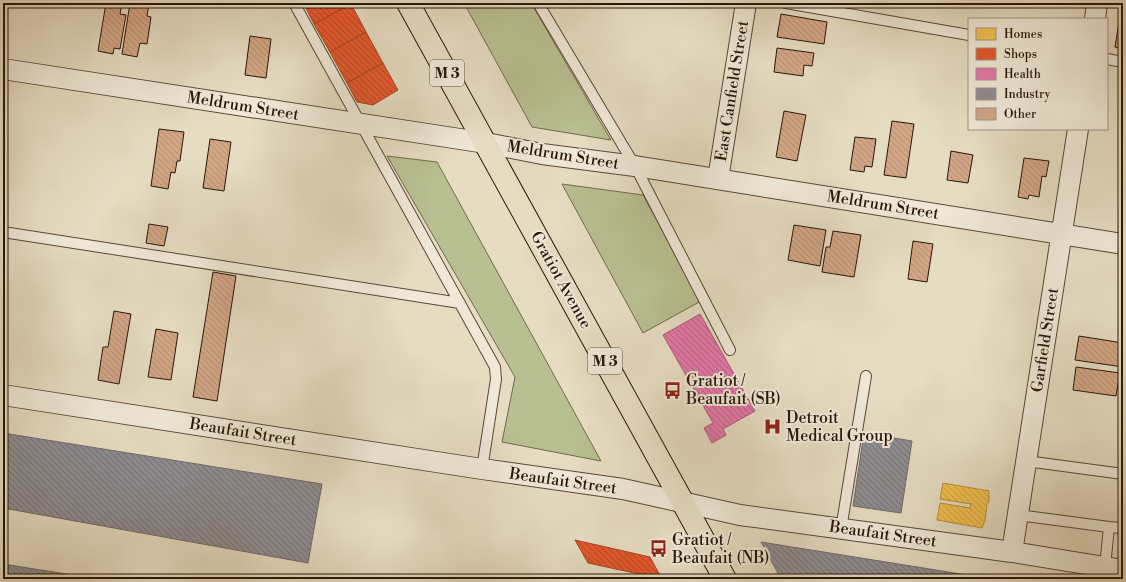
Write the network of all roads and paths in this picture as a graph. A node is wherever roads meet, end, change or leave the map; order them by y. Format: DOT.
graph roads {
  1 [pos="294,3"];
  2 [pos="408,3"];
  3 [pos="538,3"];
  4 [pos="746,3"];
  5 [pos="786,3"];
  6 [pos="1097,3"];
  7 [pos="1095,18"];
  8 [pos="968,35"];
  9 [pos="1108,59"];
  10 [pos="1123,62"];
  11 [pos="3,69"];
  12 [pos="363,125"];
  13 [pos="1078,130"];
  14 [pos="486,143"];
  15 [pos="635,166"];
  16 [pos="718,179"];
  17 [pos="3,232"];
  18 [pos="1061,234"];
  19 [pos="1123,244"];
  20 [pos="460,303"];
  21 [pos="730,350"];
  22 [pos="866,376"];
  23 [pos="3,395"];
  24 [pos="1026,461"];
  25 [pos="482,470"];
  26 [pos="1123,474"];
  27 [pos="682,502"];
  28 [pos="1018,515"];
  29 [pos="1109,528"];
  30 [pos="1123,528"];
  31 [pos="841,529"];
  32 [pos="1012,552"];
  33 [pos="1114,568"];
  34 [pos="725,579"];
  1 -- 12 [label="lane"];
  2 -- 14 [label="main road, Gratiot Avenue / M 3"];
  3 -- 15 [label="lane"];
  4 -- 16 [label="street, East Canfield Street"];
  5 -- 8 [label="lane"];
  6 -- 7 [label="street"];
  9 -- 10 [label="lane"];
  11 -- 12 [label="street, Meldrum Street"];
  12 -- 14 [label="street, Meldrum Street"];
  12 -- 20 [label="lane"];
  13 -- 18 [label="street, Garfield Street"];
  14 -- 15 [label="street, Meldrum Street"];
  14 -- 27 [label="main road, Gratiot Avenue / M 3"];
  15 -- 16 [label="street, Meldrum Street"];
  15 -- 21 [label="lane"];
  16 -- 18 [label="street, Meldrum Street"];
  17 -- 20 [label="lane"];
  18 -- 19 [label="street, Meldrum Street"];
  18 -- 24 [label="street, Garfield Street"];
  20 -- 25 [label="lane"];
  22 -- 31 [label="lane"];
  23 -- 25 [label="street, Beaufait Street"];
  24 -- 26 [label="lane"];
  24 -- 28 [label="street, Garfield Street"];
  25 -- 27 [label="street, Beaufait Street"];
  27 -- 31 [label="street, Beaufait Street"];
  27 -- 34 [label="main road, Gratiot Avenue / M 3"];
  28 -- 29 [label="lane"];
  28 -- 32 [label="street, Garfield Street"];
  29 -- 30 [label="lane"];
  29 -- 33 [label="lane"];
  31 -- 32 [label="street, Beaufait Street"];
  32 -- 33 [label="street, Beaufait Street"];
}
